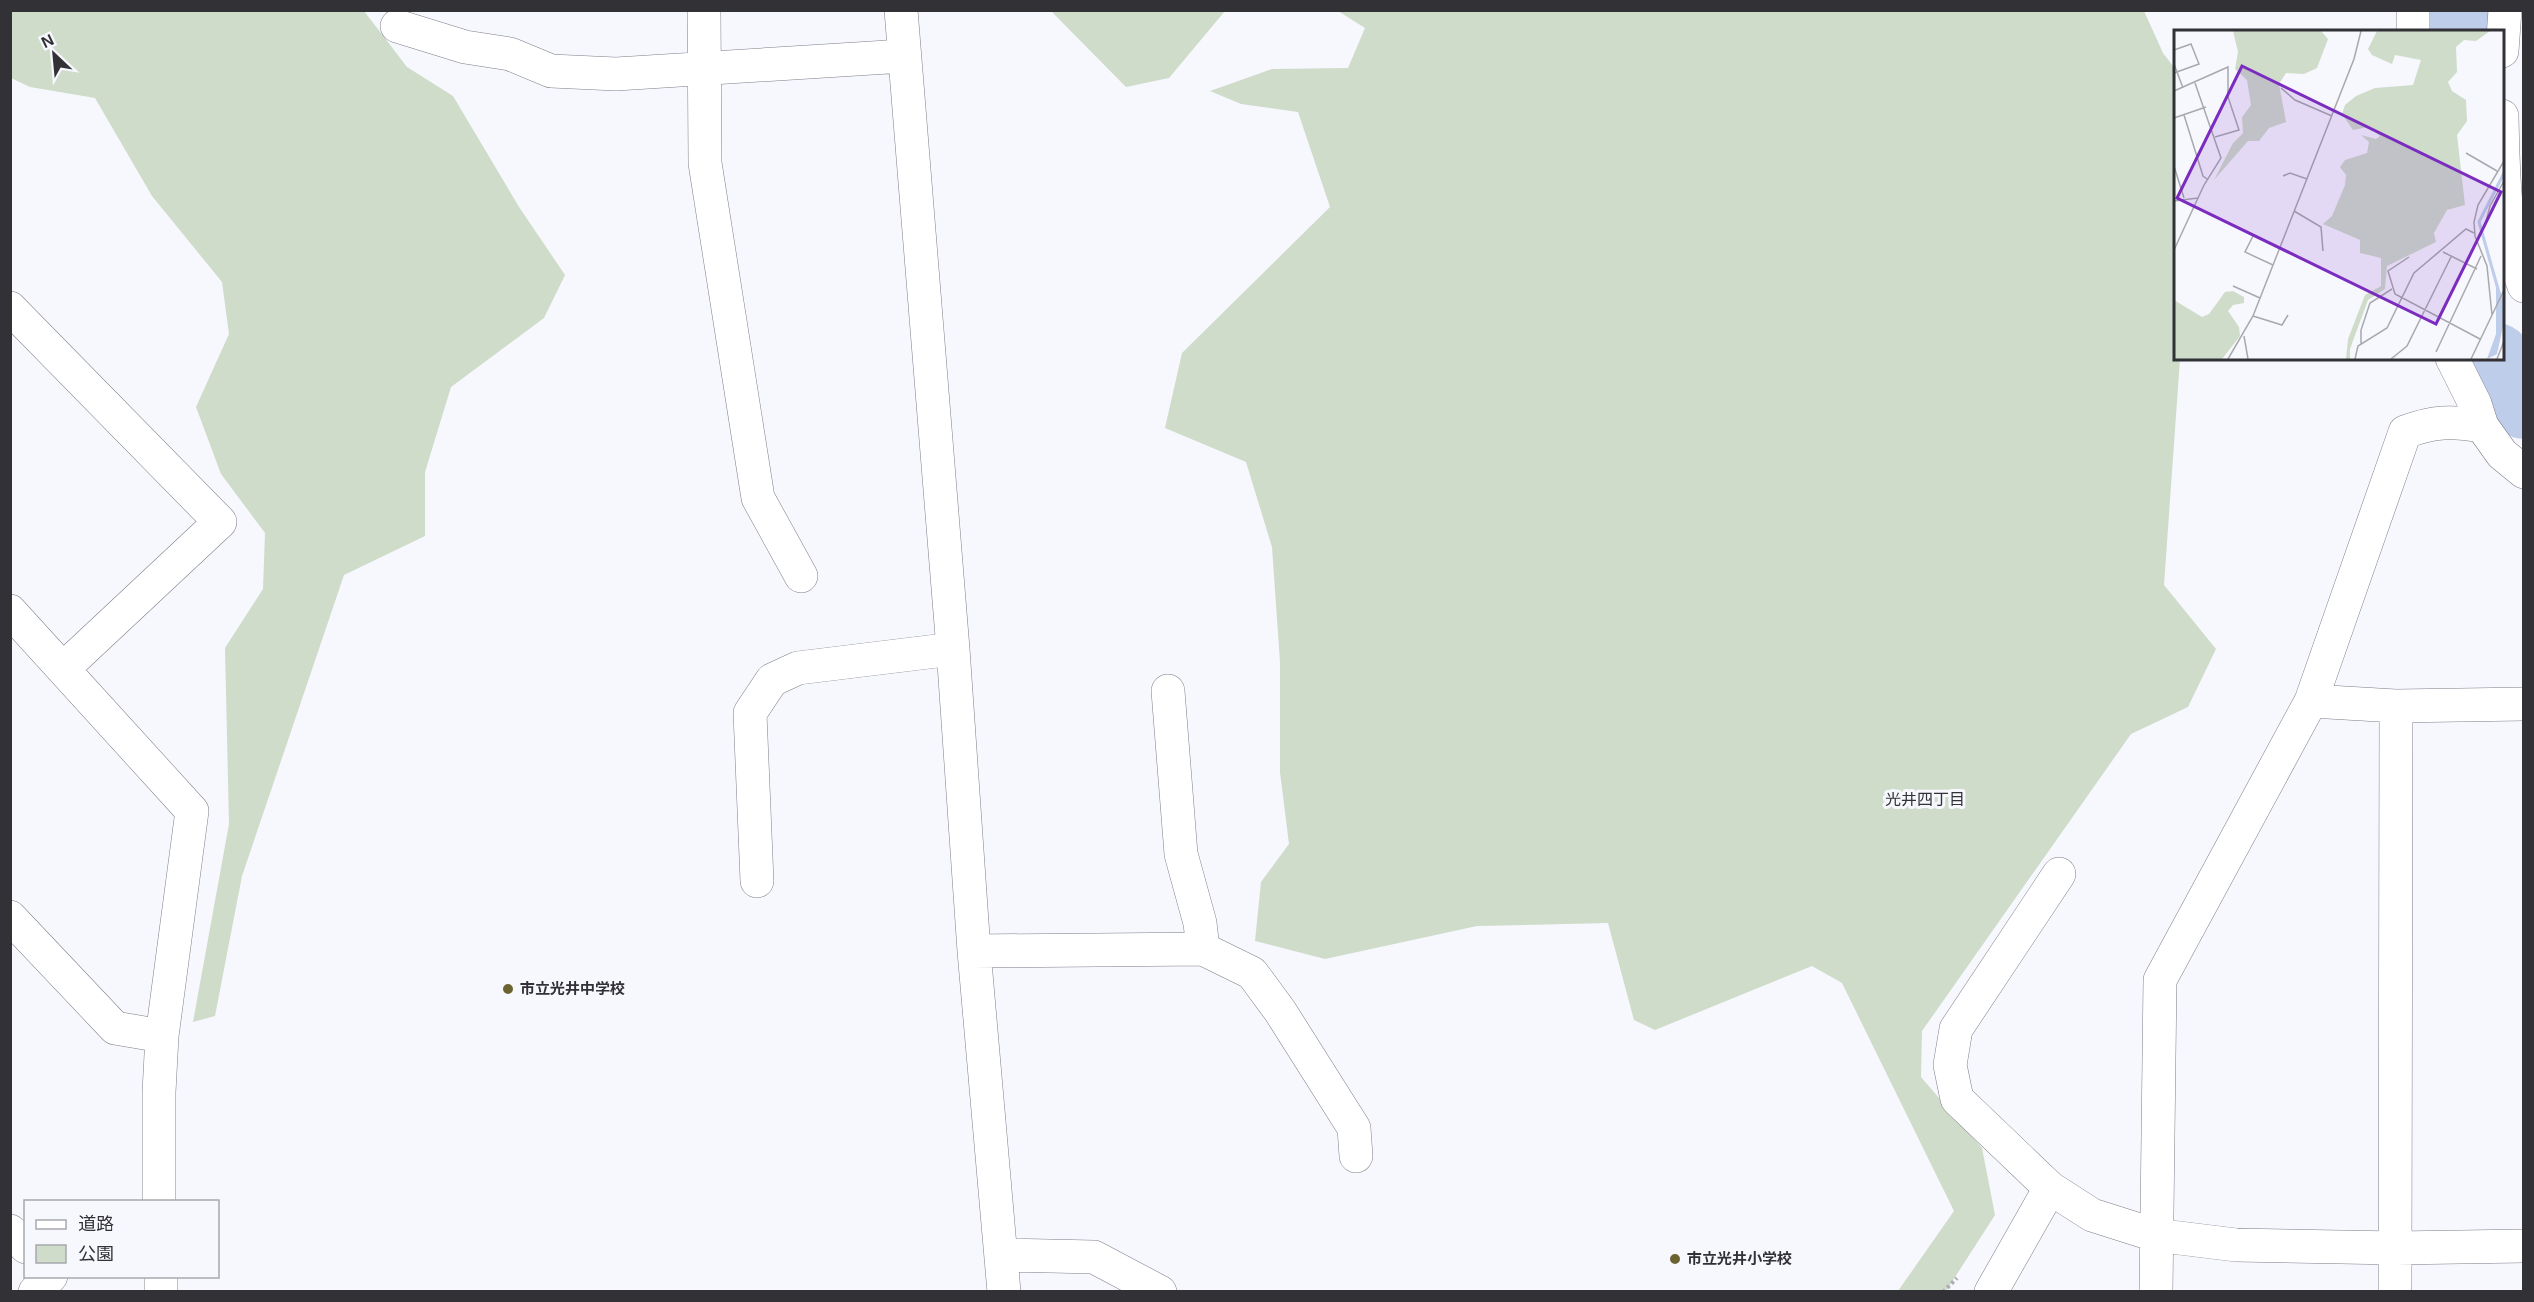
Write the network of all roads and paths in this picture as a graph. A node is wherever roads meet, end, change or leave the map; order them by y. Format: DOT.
graph roads {
  1 [pos="704,10"];
  2 [pos="901,10"];
  3 [pos="2413,10"];
  4 [pos="2505,10"];
  5 [pos="396,26"];
  6 [pos="2413,30"];
  7 [pos="2504,30"];
  8 [pos="904,56"];
  9 [pos="704,67"];
  10 [pos="2523,158"];
  11 [pos="2504,159"];
  12 [pos="2504,170"];
  13 [pos="2523,286"];
  14 [pos="10,308"];
  15 [pos="2453,360"];
  16 [pos="2482,426"];
  17 [pos="2523,472"];
  18 [pos="801,576"];
  19 [pos="10,611"];
  20 [pos="953,649"];
  21 [pos="64,668"];
  22 [pos="1168,691"];
  23 [pos="2311,701"];
  24 [pos="2523,704"];
  25 [pos="2396,706"];
  26 [pos="2059,874"];
  27 [pos="757,881"];
  28 [pos="10,917"];
  29 [pos="1203,950"];
  30 [pos="974,951"];
  31 [pos="162,1036"];
  32 [pos="1356,1156"];
  33 [pos="2050,1188"];
  34 [pos="159,1200"];
  35 [pos="10,1231"];
  36 [pos="2155,1235"];
  37 [pos="24,1245"];
  38 [pos="2523,1246"];
  39 [pos="2396,1248"];
  40 [pos="1001,1255"];
  41 [pos="49,1278"];
  42 [pos="35,1292"];
  43 [pos="1004,1292"];
  44 [pos="1160,1292"];
  45 [pos="1991,1292"];
  46 [pos="2156,1292"];
  47 [pos="2395,1292"];
  1 -- 9 [label="street"];
  2 -- 8 [label="street"];
  3 -- 6 [label="street"];
  4 -- 7 [label="street"];
  5 -- 9 [label="street"];
  8 -- 9 [label="street"];
  8 -- 20 [label="street"];
  9 -- 18 [label="street"];
  10 -- 11 [label="street"];
  12 -- 13 [label="street"];
  14 -- 21 [label="street"];
  15 -- 16 [label="street"];
  16 -- 17 [label="street"];
  16 -- 23 [label="street"];
  19 -- 21 [label="street"];
  20 -- 27 [label="street"];
  20 -- 30 [label="street"];
  21 -- 31 [label="street"];
  22 -- 29 [label="street"];
  23 -- 25 [label="street"];
  23 -- 36 [label="street"];
  24 -- 25 [label="street"];
  25 -- 39 [label="street"];
  26 -- 33 [label="street"];
  28 -- 31 [label="street"];
  29 -- 30 [label="street"];
  29 -- 32 [label="street"];
  30 -- 40 [label="street"];
  31 -- 34 [label="street"];
  33 -- 36 [label="street"];
  33 -- 45 [label="street"];
  35 -- 37 [label="street"];
  36 -- 39 [label="street"];
  36 -- 46 [label="street"];
  38 -- 39 [label="street"];
  39 -- 47 [label="street"];
  40 -- 43 [label="street"];
  40 -- 44 [label="street"];
  41 -- 42 [label="street"];
}
